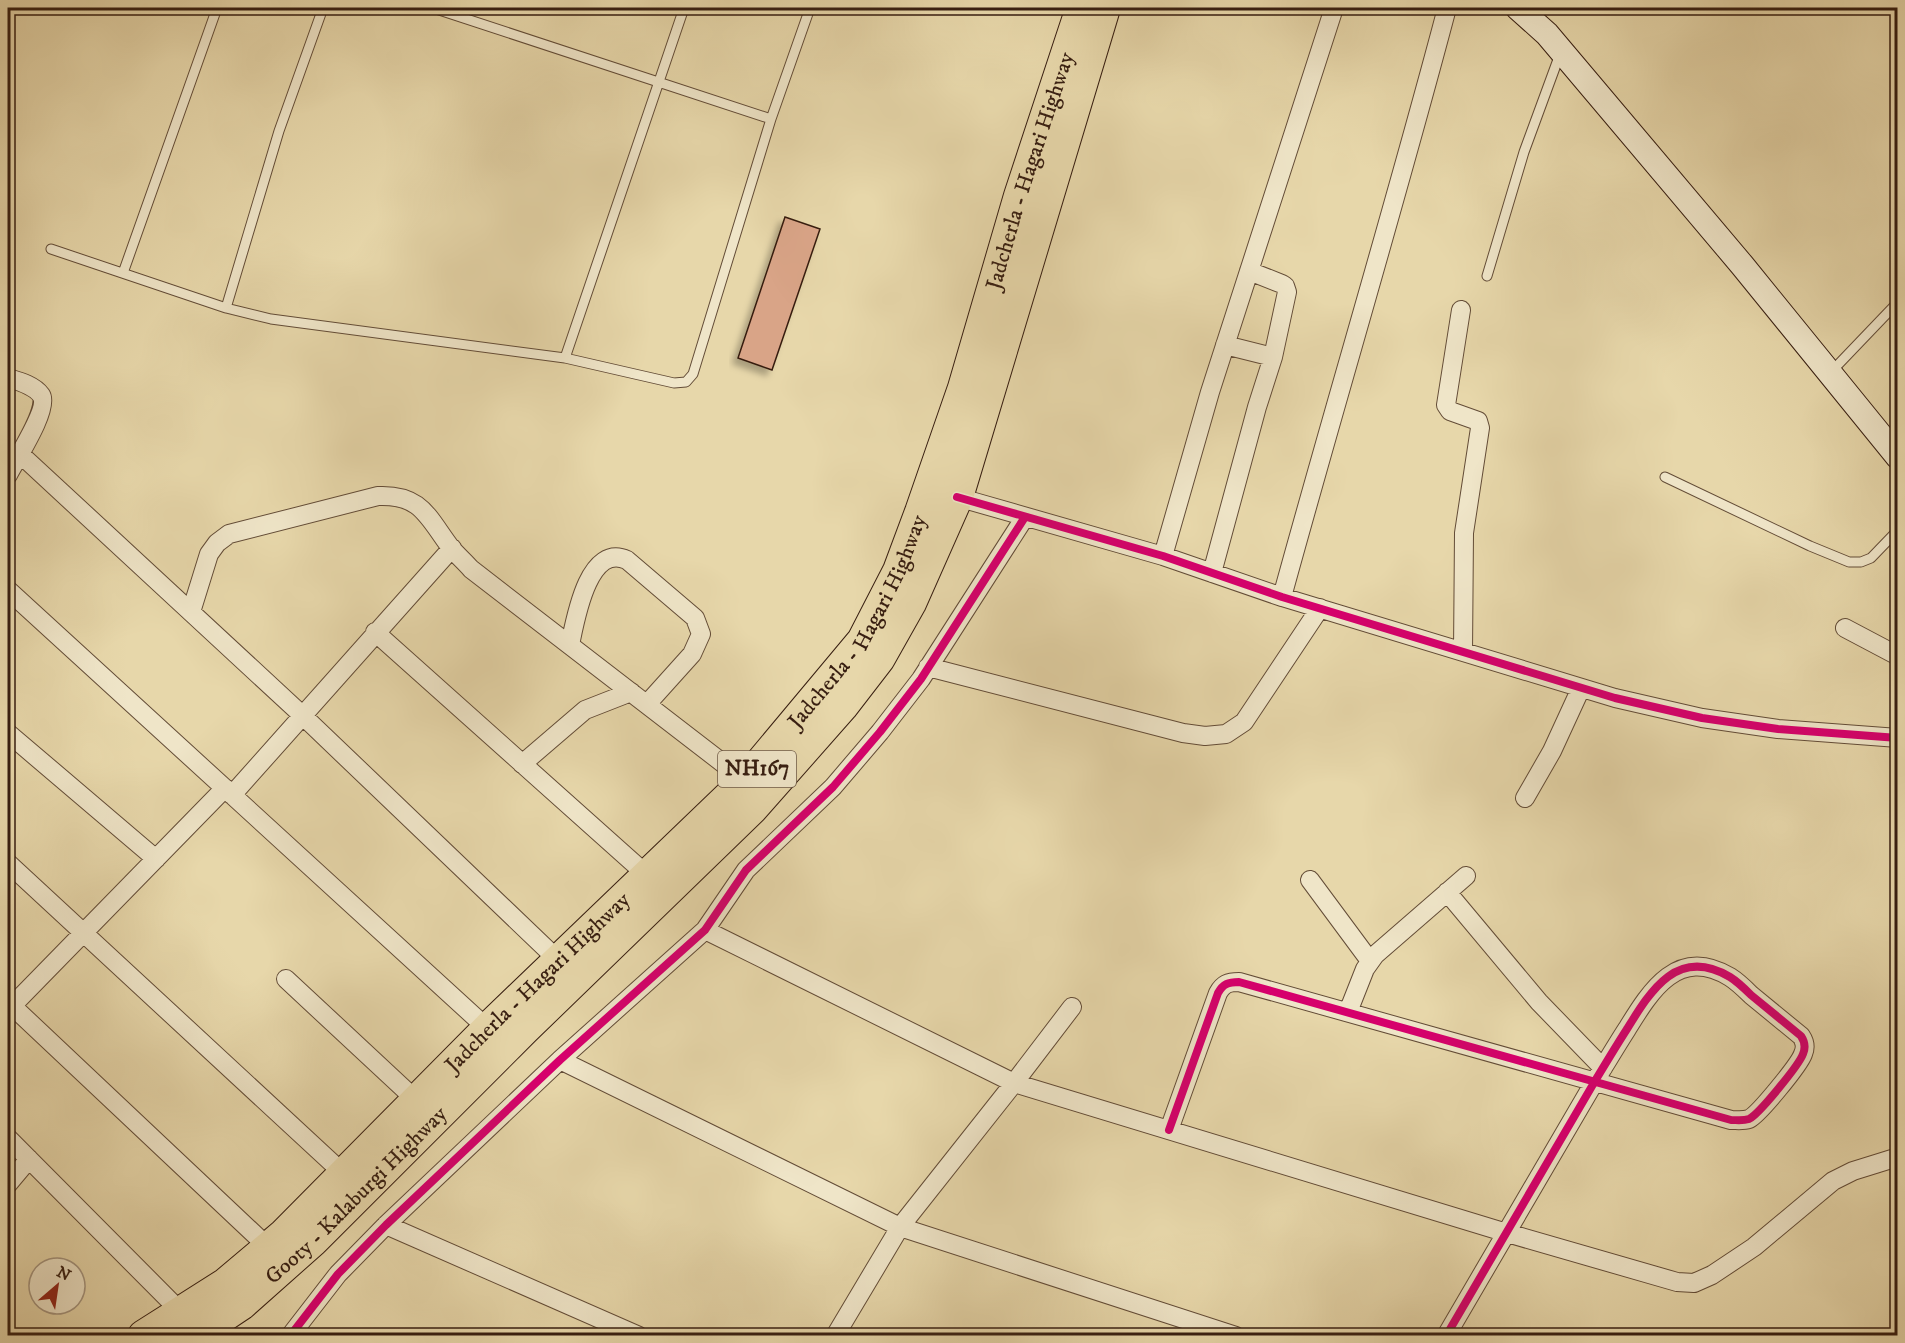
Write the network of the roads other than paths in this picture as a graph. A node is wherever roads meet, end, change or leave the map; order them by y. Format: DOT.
graph roads {
  1 [pos="217,8"];
  2 [pos="323,8"];
  3 [pos="433,8"];
  4 [pos="684,8"];
  5 [pos="810,8"];
  6 [pos="1082,8"];
  7 [pos="1104,8"];
  8 [pos="1334,8"];
  9 [pos="1447,8"];
  10 [pos="1518,8"];
  11 [pos="1561,51"];
  12 [pos="658,81"];
  13 [pos="771,119"];
  14 [pos="51,249"];
  15 [pos="1249,270"];
  16 [pos="123,273"];
  17 [pos="1487,276"];
  18 [pos="1898,302"];
  19 [pos="226,308"];
  20 [pos="1461,310"];
  21 [pos="1225,345"];
  22 [pos="1273,357"];
  23 [pos="565,358"];
  24 [pos="1829,373"];
  25 [pos="8,378"];
  26 [pos="19,453"];
  27 [pos="1898,457"];
  28 [pos="8,475"];
  29 [pos="1665,477"];
  30 [pos="957,497"];
  31 [pos="1025,517"];
  32 [pos="1898,530"];
  33 [pos="452,548"];
  34 [pos="1163,556"];
  35 [pos="1212,573"];
  36 [pos="8,590"];
  37 [pos="1282,597"];
  38 [pos="1320,608"];
  39 [pos="190,612"];
  40 [pos="1845,628"];
  41 [pos="375,632"];
  42 [pos="570,645"];
  43 [pos="1463,652"];
  44 [pos="1898,656"];
  45 [pos="928,667"];
  46 [pos="1581,688"];
  47 [pos="630,692"];
  48 [pos="647,705"];
  49 [pos="302,716"];
  50 [pos="8,733"];
  51 [pos="1898,738"];
  52 [pos="522,764"];
  53 [pos="746,781"];
  54 [pos="228,792"];
  55 [pos="1525,798"];
  56 [pos="156,859"];
  57 [pos="8,863"];
  58 [pos="648,876"];
  59 [pos="1466,876"];
  60 [pos="1311,880"];
  61 [pos="1447,892"];
  62 [pos="705,930"];
  63 [pos="83,933"];
  64 [pos="559,961"];
  65 [pos="1370,961"];
  66 [pos="286,979"];
  67 [pos="9,1006"];
  68 [pos="1072,1007"];
  69 [pos="1348,1012"];
  70 [pos="488,1029"];
  71 [pos="560,1060"];
  72 [pos="1599,1074"];
  73 [pos="1014,1083"];
  74 [pos="417,1101"];
  75 [pos="1169,1130"];
  76 [pos="8,1138"];
  77 [pos="1898,1157"];
  78 [pos="29,1159"];
  79 [pos="344,1174"];
  80 [pos="8,1184"];
  81 [pos="386,1225"];
  82 [pos="900,1227"];
  83 [pos="1507,1233"];
  84 [pos="269,1248"];
  85 [pos="202,1322"];
  86 [pos="144,1335"];
  87 [pos="290,1335"];
  88 [pos="639,1335"];
  89 [pos="835,1335"];
  90 [pos="1236,1335"];
  91 [pos="1446,1335"];
  1 -- 16 [label="lane"];
  2 -- 19 [label="lane"];
  3 -- 12 [label="lane"];
  4 -- 12 [label="lane"];
  5 -- 13 [label="lane"];
  6 -- 53 [label="highway, Jadcherla - Hagari Highway / NH167"];
  7 -- 30 [label="highway, Gooty - Kalaburgi Highway / NH167"];
  8 -- 15 [label="street"];
  9 -- 37 [label="street"];
  10 -- 11 [label="street"];
  11 -- 17 [label="lane"];
  11 -- 24 [label="street"];
  12 -- 13 [label="lane"];
  12 -- 23 [label="lane"];
  13 -- 23 [label="lane"];
  14 -- 16 [label="lane"];
  15 -- 21 [label="street"];
  15 -- 22 [label="street"];
  16 -- 19 [label="lane"];
  18 -- 24 [label="lane"];
  19 -- 23 [label="lane"];
  20 -- 43 [label="street"];
  21 -- 22 [label="street"];
  21 -- 34 [label="street"];
  22 -- 35 [label="street"];
  24 -- 27 [label="street"];
  25 -- 26 [label="street"];
  26 -- 28 [label="street"];
  26 -- 39 [label="street"];
  29 -- 32 [label="lane"];
  30 -- 31 [label="street"];
  30 -- 85 [label="highway, Gooty - Kalaburgi Highway / NH167"];
  31 -- 34 [label="street"];
  31 -- 45 [label="street"];
  33 -- 39 [label="street"];
  33 -- 41 [label="street"];
  33 -- 42 [label="street"];
  34 -- 35 [label="street"];
  35 -- 37 [label="street"];
  36 -- 54 [label="street"];
  37 -- 38 [label="street"];
  38 -- 43 [label="street"];
  38 -- 45 [label="street"];
  39 -- 49 [label="street"];
  40 -- 44 [label="street"];
  41 -- 49 [label="street"];
  41 -- 52 [label="street"];
  42 -- 47 [label="street"];
  42 -- 48 [label="street"];
  43 -- 46 [label="street"];
  45 -- 62 [label="street"];
  46 -- 51 [label="street"];
  46 -- 55 [label="street"];
  47 -- 48 [label="street"];
  47 -- 52 [label="street"];
  48 -- 53 [label="street"];
  49 -- 54 [label="street"];
  49 -- 64 [label="street"];
  50 -- 56 [label="street"];
  52 -- 58 [label="street"];
  53 -- 58 [label="highway, Jadcherla - Hagari Highway / NH167"];
  54 -- 56 [label="street"];
  54 -- 70 [label="street"];
  56 -- 63 [label="street"];
  57 -- 63 [label="street"];
  58 -- 64 [label="highway, Jadcherla - Hagari Highway / NH167"];
  59 -- 61 [label="street"];
  60 -- 65 [label="street"];
  61 -- 65 [label="street"];
  61 -- 72 [label="street"];
  62 -- 71 [label="street"];
  62 -- 73 [label="street"];
  63 -- 67 [label="street"];
  63 -- 79 [label="street"];
  64 -- 70 [label="highway, Jadcherla - Hagari Highway / NH167"];
  65 -- 69 [label="street"];
  66 -- 74 [label="street"];
  67 -- 84 [label="street"];
  68 -- 73 [label="street"];
  69 -- 72 [label="street"];
  69 -- 75 [label="street"];
  70 -- 74 [label="highway, Jadcherla - Hagari Highway / NH167"];
  71 -- 81 [label="street"];
  71 -- 82 [label="street"];
  72 -- 72 [label="street"];
  72 -- 83 [label="street"];
  73 -- 75 [label="street"];
  73 -- 82 [label="street"];
  74 -- 79 [label="highway, Jadcherla - Hagari Highway / NH167"];
  75 -- 83 [label="street"];
  76 -- 78 [label="street"];
  77 -- 83 [label="street"];
  78 -- 80 [label="street"];
  78 -- 85 [label="street"];
  79 -- 84 [label="highway, Jadcherla - Hagari Highway / NH167"];
  81 -- 87 [label="street"];
  81 -- 88 [label="street"];
  82 -- 89 [label="street"];
  82 -- 90 [label="street"];
  83 -- 91 [label="street"];
  84 -- 85 [label="highway, Jadcherla - Hagari Highway / NH167"];
  85 -- 86 [label="highway, Jadcherla - Hagari Highway / NH167"];
}
